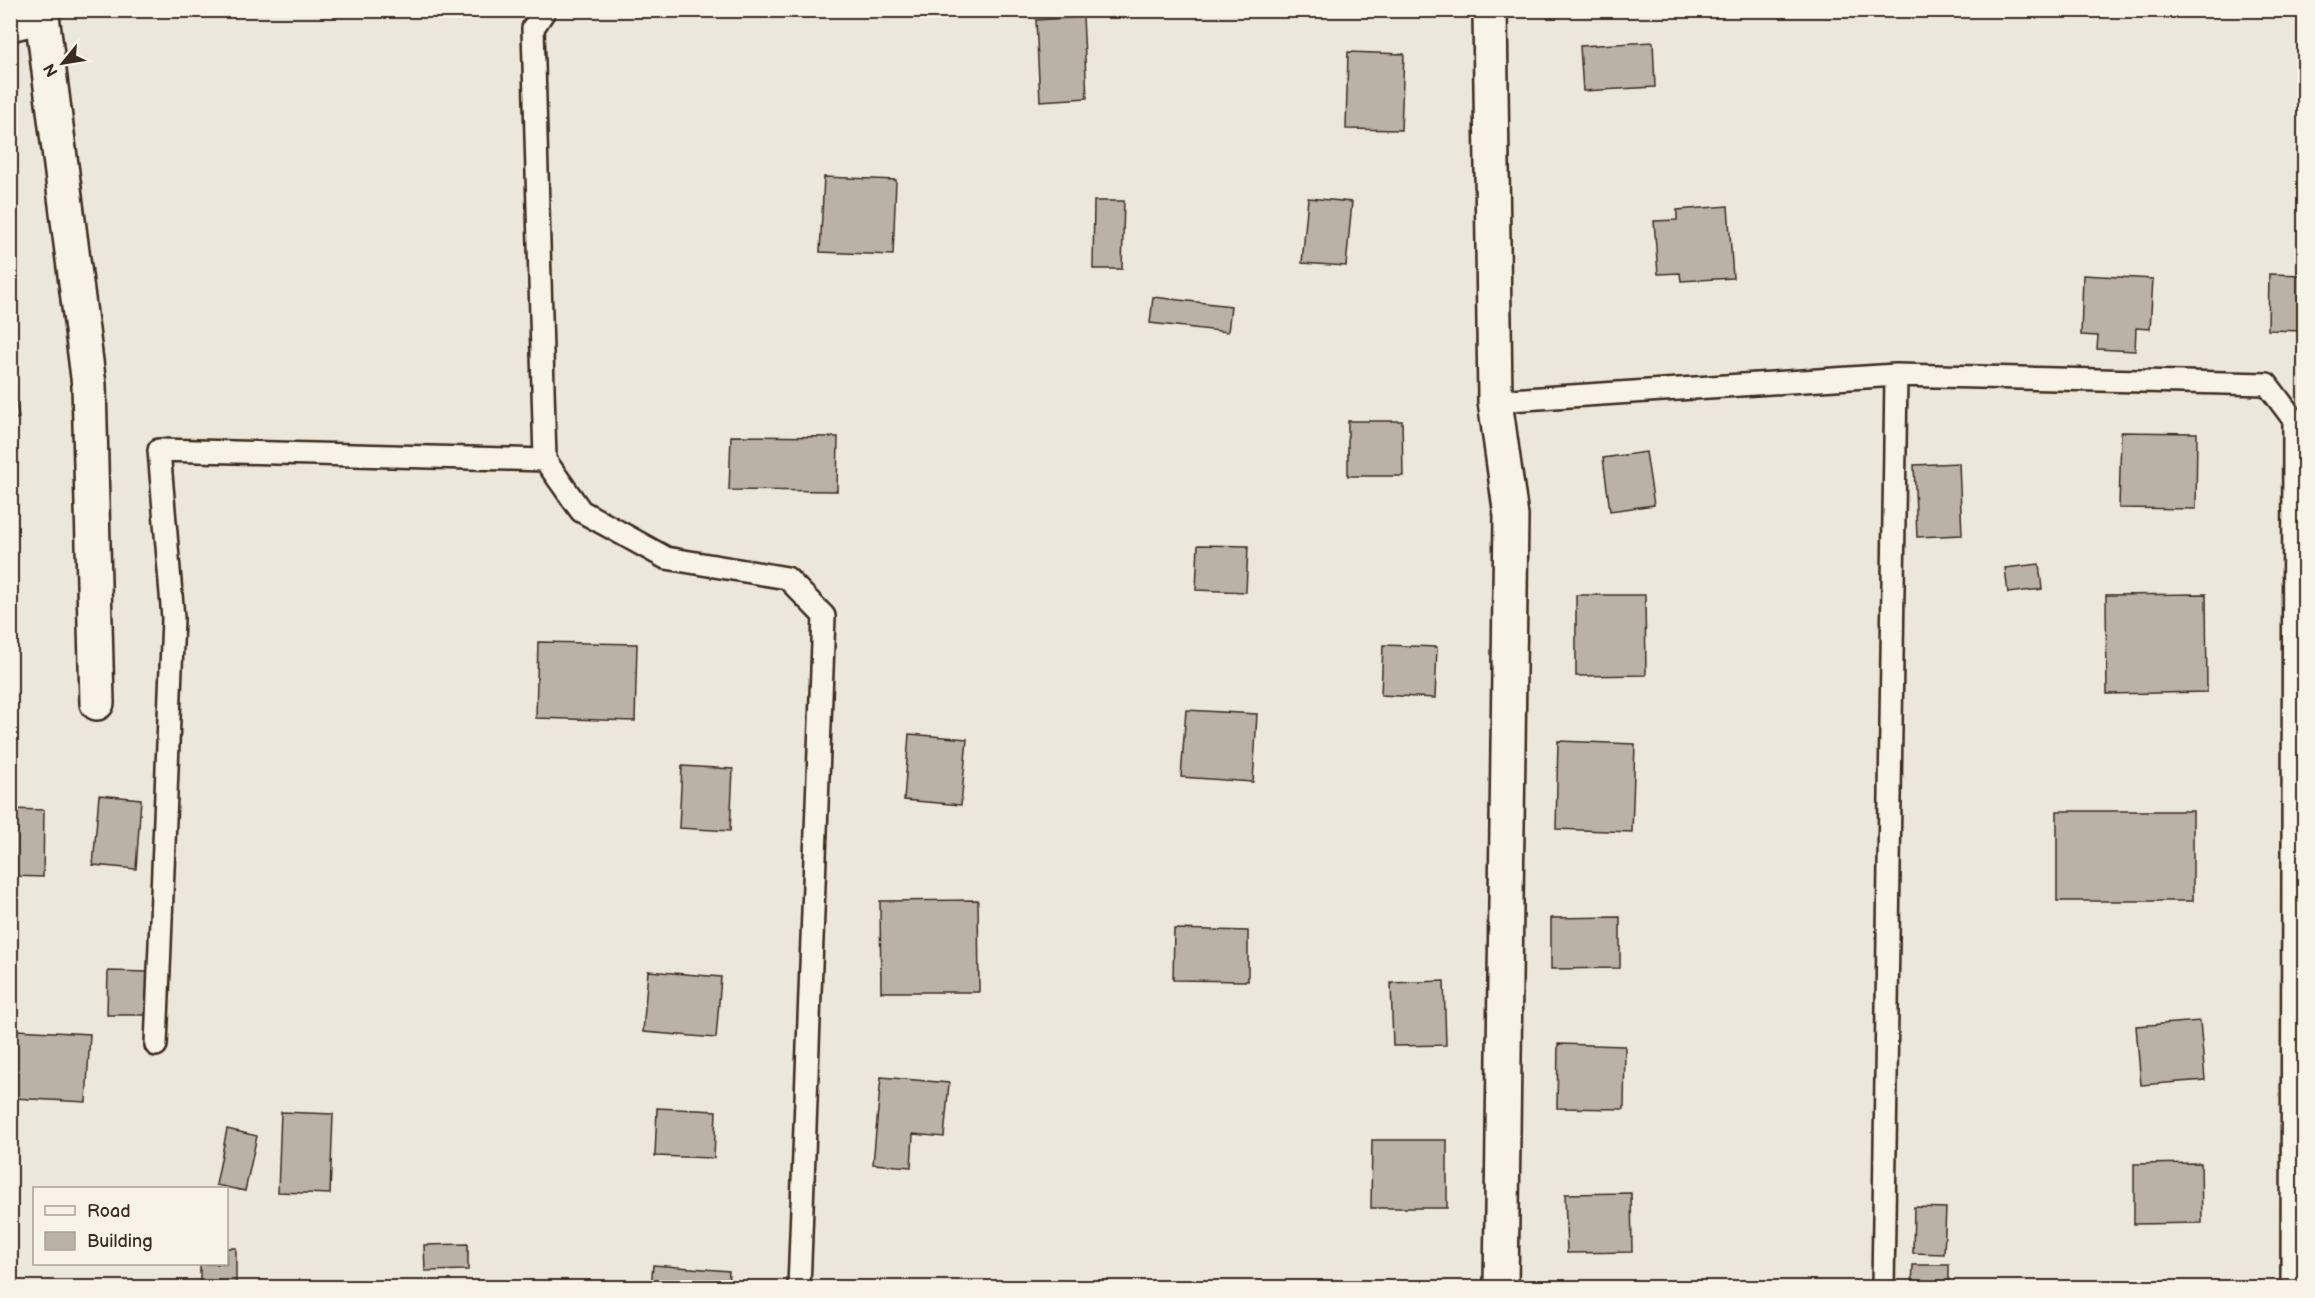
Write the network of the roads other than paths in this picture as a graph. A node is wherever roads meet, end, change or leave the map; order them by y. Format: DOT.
graph roads {
  1 [pos="545,10"];
  2 [pos="1490,10"];
  3 [pos="42,13"];
  4 [pos="10,24"];
  5 [pos="1896,375"];
  6 [pos="1495,401"];
  7 [pos="545,460"];
  8 [pos="97,703"];
  9 [pos="156,1045"];
  10 [pos="799,1287"];
  11 [pos="1501,1287"];
  12 [pos="1883,1287"];
  13 [pos="2292,1287"];
  1 -- 7 [label="lane"];
  2 -- 6 [label="street"];
  3 -- 4 [label="street"];
  3 -- 8 [label="street"];
  5 -- 6 [label="lane"];
  5 -- 12 [label="lane"];
  5 -- 13 [label="lane"];
  6 -- 11 [label="street"];
  7 -- 9 [label="lane"];
  7 -- 10 [label="lane"];
}
